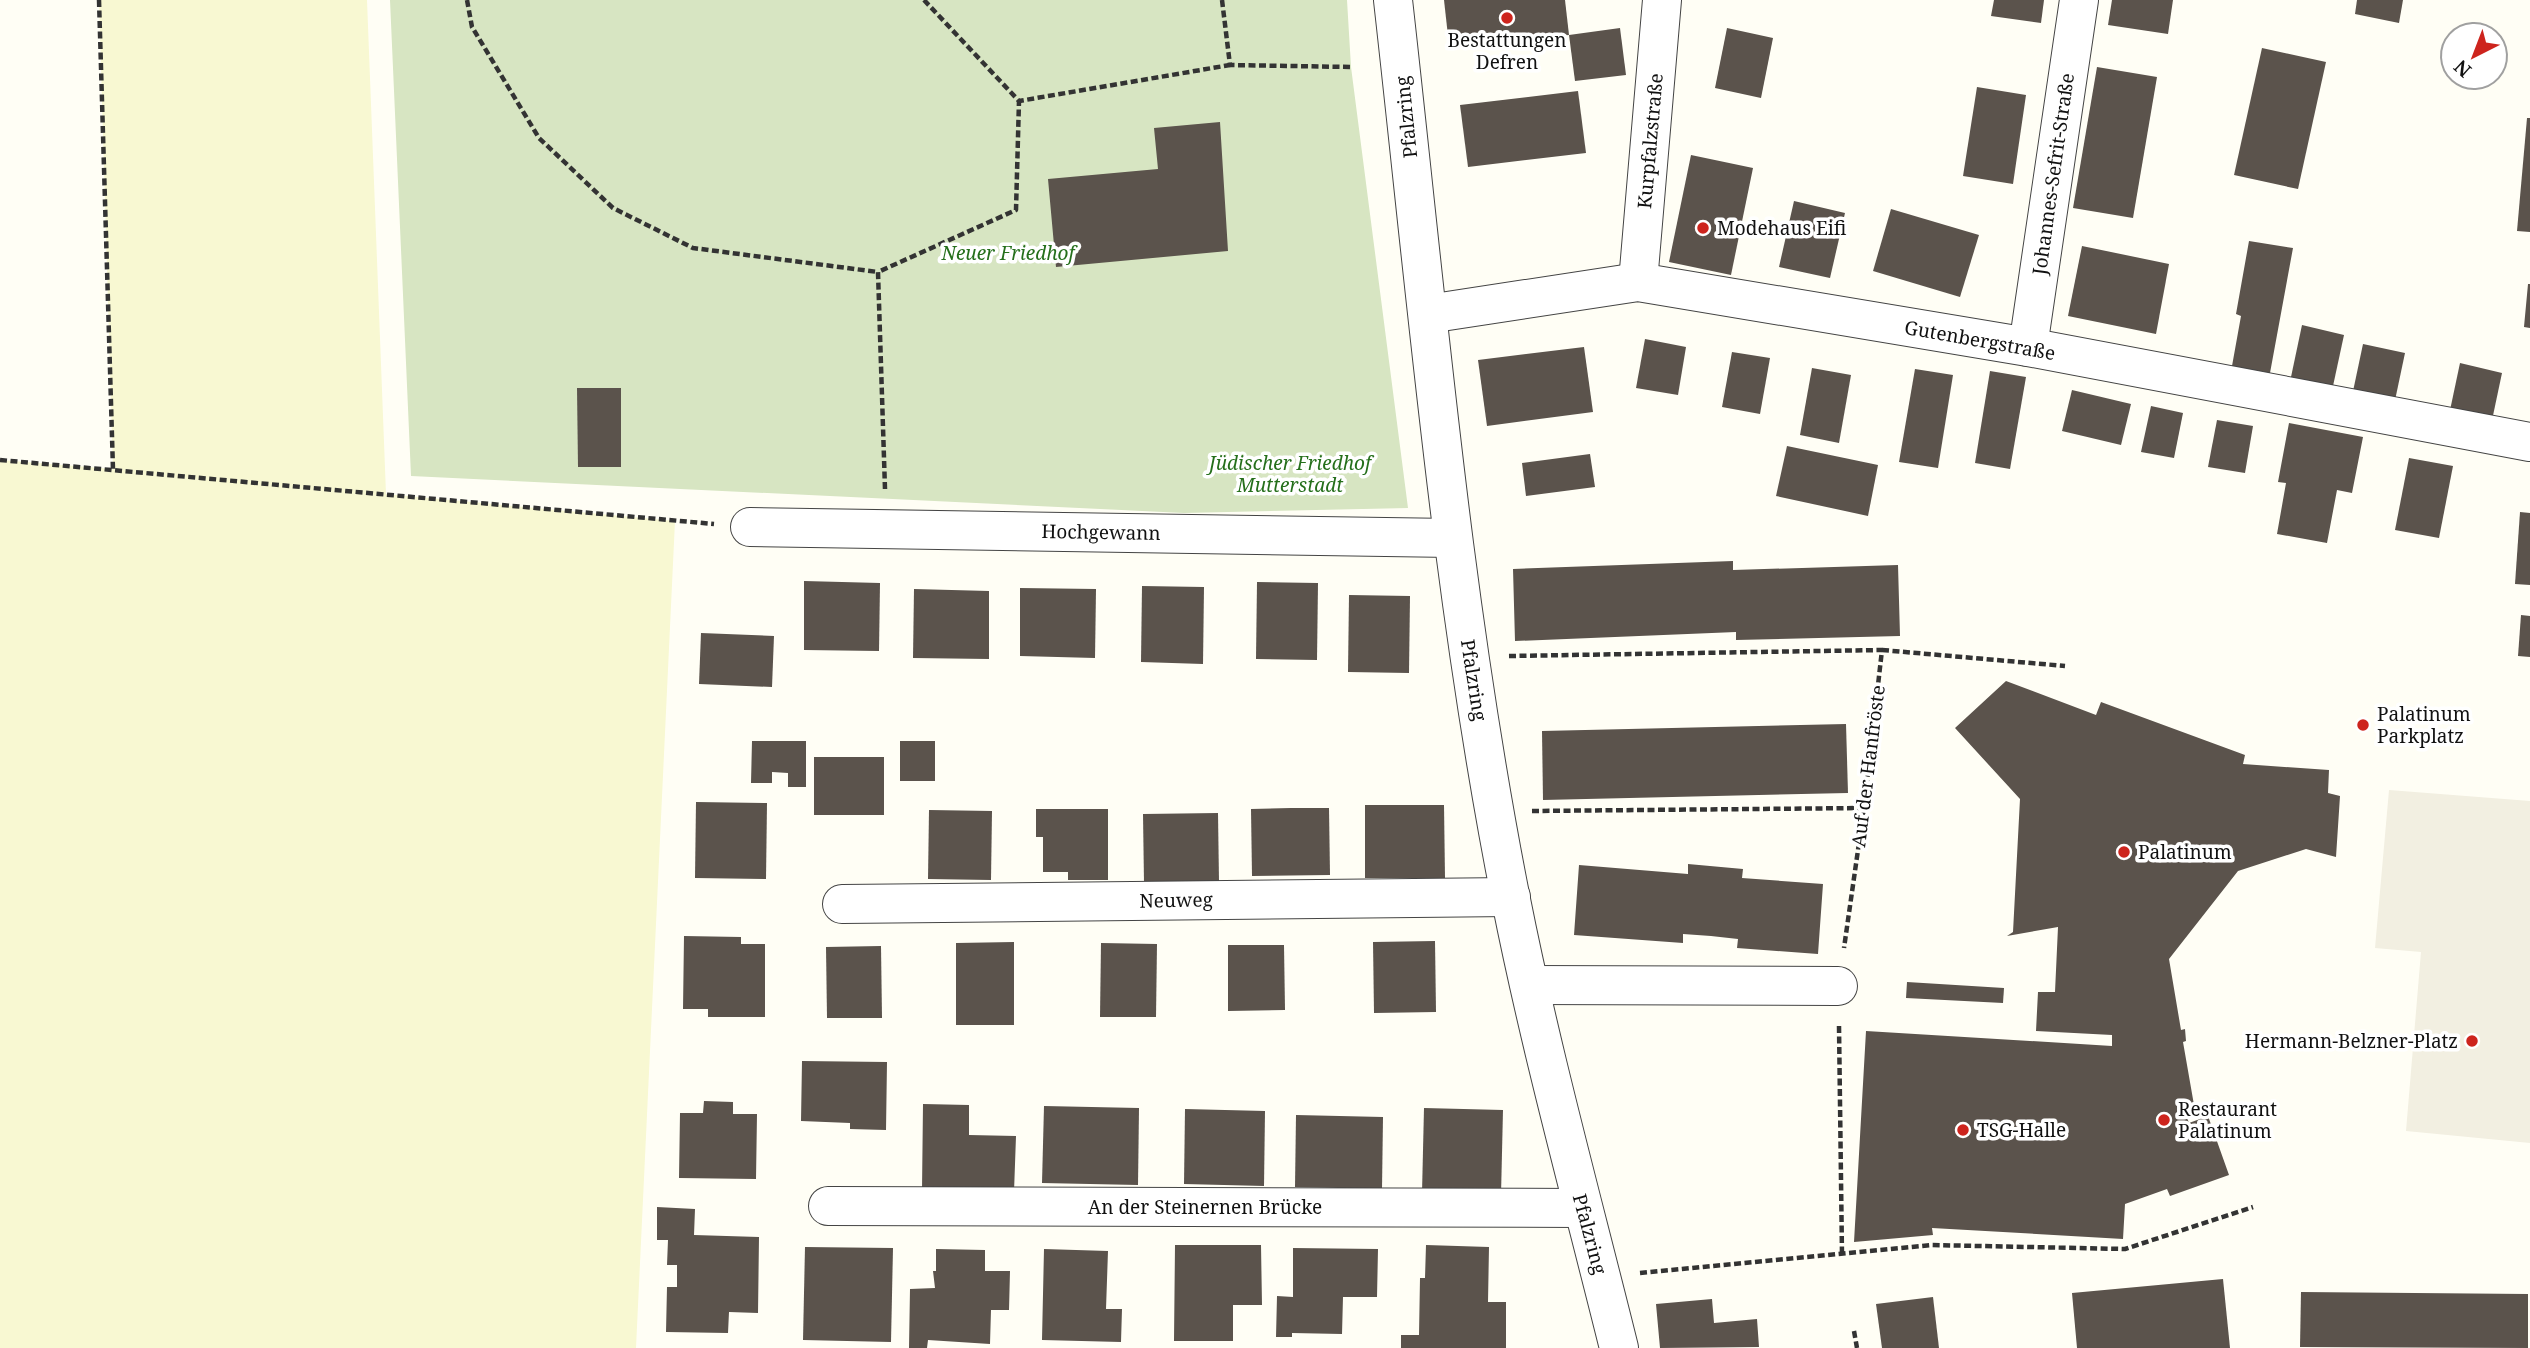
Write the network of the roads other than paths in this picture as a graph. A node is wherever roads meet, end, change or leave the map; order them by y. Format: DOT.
graph roads {
  1 [pos="1393,0"];
  2 [pos="1662,0"];
  3 [pos="2079,0"];
  4 [pos="1638,282"];
  5 [pos="1428,314"];
  6 [pos="2028,347"];
  7 [pos="2530,442"];
  8 [pos="750,527"];
  9 [pos="1452,538"];
  10 [pos="1511,897"];
  11 [pos="842,904"];
  12 [pos="1530,985"];
  13 [pos="1838,986"];
  14 [pos="828,1206"];
  15 [pos="1582,1208"];
  16 [pos="1619,1348"];
  1 -- 5 [label="street, Pfalzring"];
  2 -- 4 [label="street, Kurpfalzstraße"];
  3 -- 6 [label="street, Johannes-Sefrit-Straße"];
  4 -- 5 [label="street, Gutenbergstraße"];
  4 -- 6 [label="street, Gutenbergstraße"];
  5 -- 9 [label="street, Pfalzring"];
  6 -- 7 [label="street, Gutenbergstraße"];
  8 -- 9 [label="street, Hochgewann"];
  9 -- 10 [label="street, Pfalzring"];
  10 -- 11 [label="street, Neuweg"];
  10 -- 12 [label="street, Pfalzring"];
  12 -- 13 [label="street"];
  12 -- 15 [label="street, Pfalzring"];
  14 -- 15 [label="street, An der Steinernen Brücke"];
  15 -- 16 [label="street, Pfalzring"];
}
